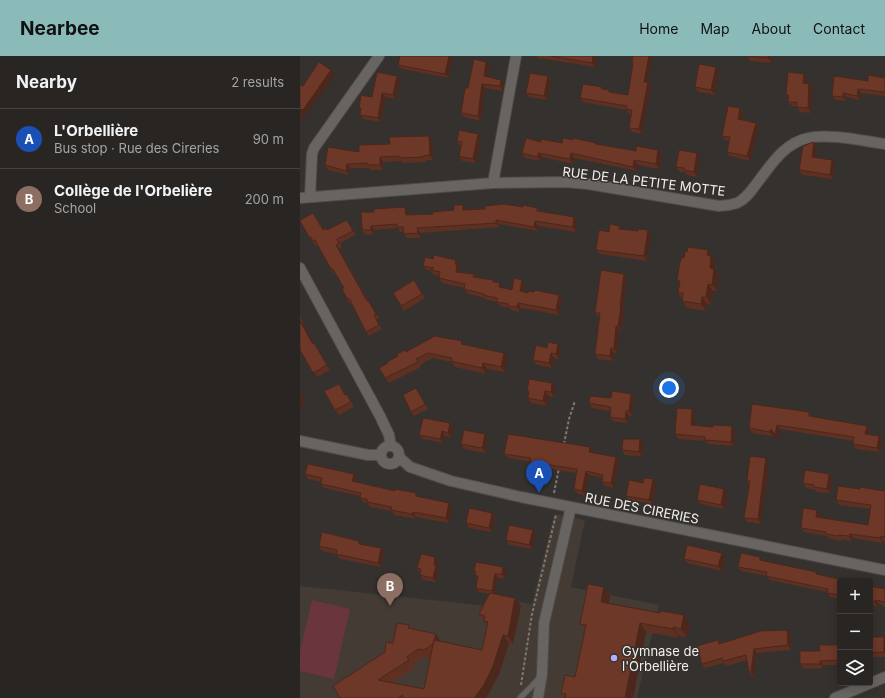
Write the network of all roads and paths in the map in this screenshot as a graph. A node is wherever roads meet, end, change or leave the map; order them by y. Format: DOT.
graph roads {
  1 [pos="379,56"];
  2 [pos="516,56"];
  3 [pos="885,144"];
  4 [pos="493,183"];
  5 [pos="305,197"];
  6 [pos="300,268"];
  7 [pos="575,401"];
  8 [pos="300,441"];
  9 [pos="391,446"];
  10 [pos="563,447"];
  11 [pos="381,455"];
  12 [pos="399,457"];
  13 [pos="560,462"];
  14 [pos="553,497"];
  15 [pos="571,507"];
  16 [pos="885,570"];
  17 [pos="542,674"];
  18 [pos="885,677"];
  19 [pos="520,698"];
  20 [pos="538,698"];
  21 [pos="835,698"];
  1 -- 5 [label="street"];
  2 -- 4 [label="street"];
  3 -- 4 [label="street, RUE DE LA PETITE MOTTE"];
  4 -- 5 [label="street, RUE DE LA PETITE MOTTE"];
  6 -- 9 [label="street"];
  7 -- 10 [label="path"];
  8 -- 11 [label="street"];
  9 -- 11 [label="street"];
  9 -- 12 [label="street"];
  11 -- 12 [label="street"];
  12 -- 15 [label="street, RUE DES CIRERIES"];
  13 -- 14 [label="path"];
  15 -- 16 [label="street, RUE DES CIRERIES"];
  15 -- 17 [label="street"];
  17 -- 19 [label="lane"];
  17 -- 20 [label="street"];
  18 -- 21 [label="street"];
}
